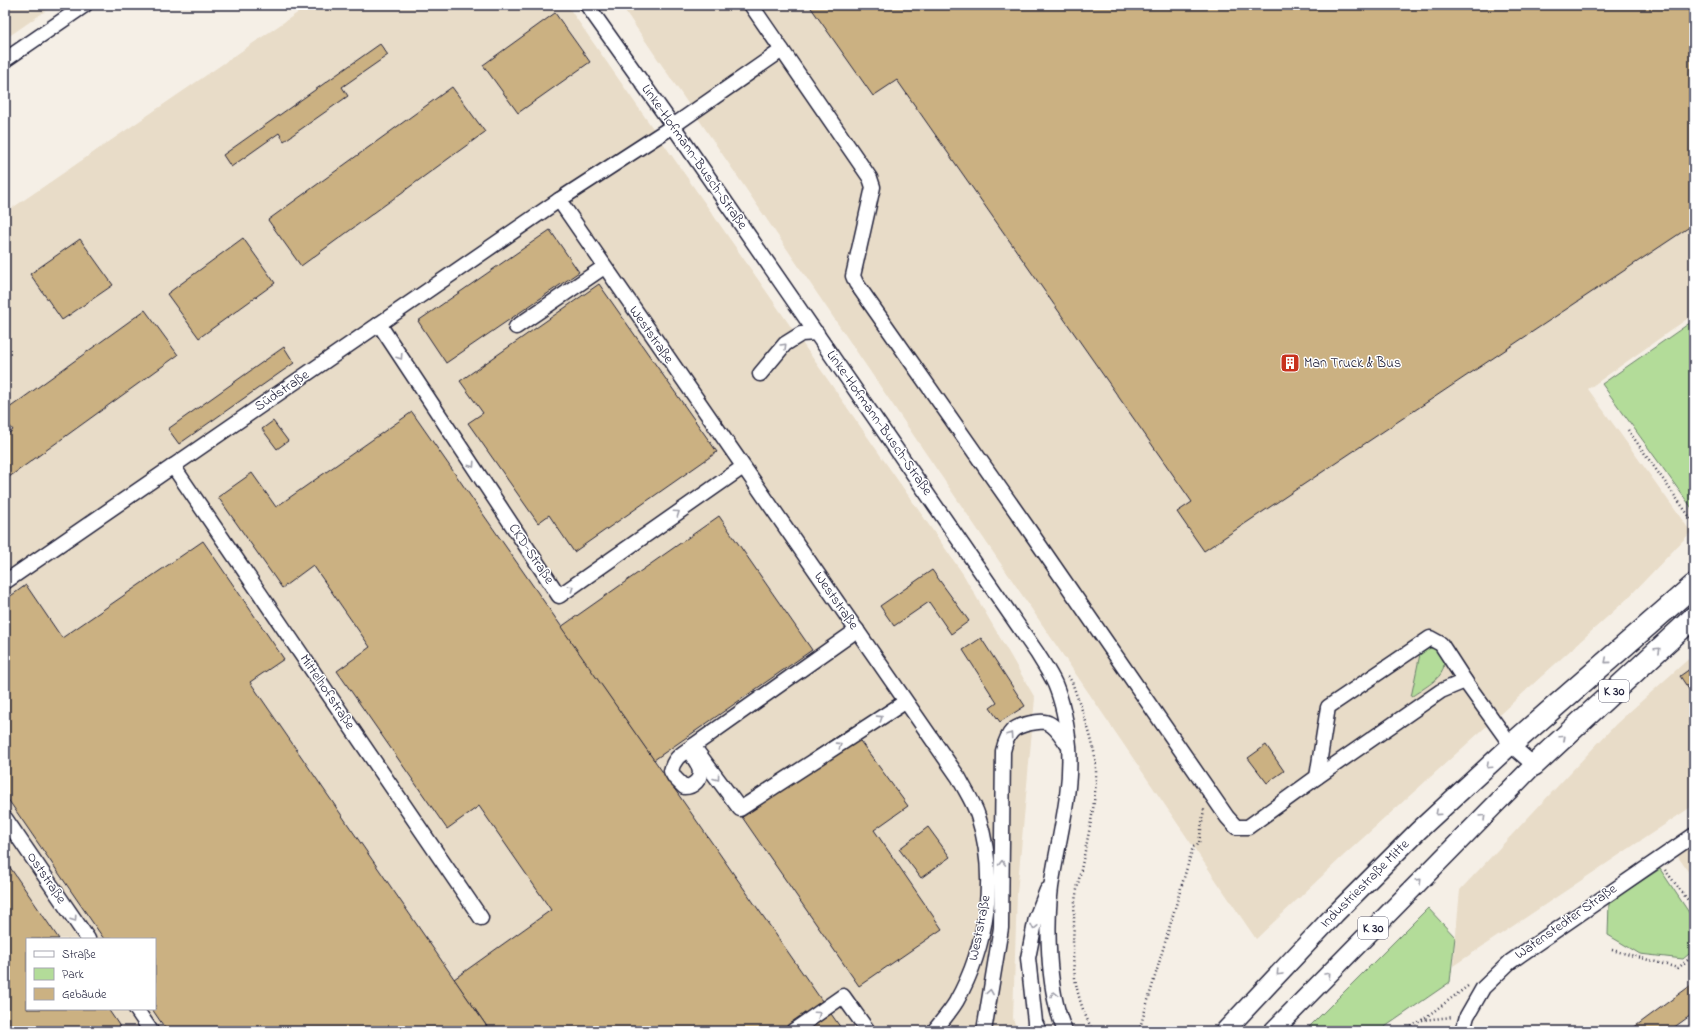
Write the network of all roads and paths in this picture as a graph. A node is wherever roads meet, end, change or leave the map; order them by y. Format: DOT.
graph roads {
  1 [pos="85,5"];
  2 [pos="587,5"];
  3 [pos="751,5"];
  4 [pos="782,50"];
  5 [pos="5,60"];
  6 [pos="673,126"];
  7 [pos="559,200"];
  8 [pos="604,267"];
  9 [pos="379,324"];
  10 [pos="516,327"];
  11 [pos="817,333"];
  12 [pos="760,374"];
  13 [pos="1628,430"];
  14 [pos="173,466"];
  15 [pos="743,467"];
  16 [pos="1694,523"];
  17 [pos="5,582"];
  18 [pos="1694,585"];
  19 [pos="1694,617"];
  20 [pos="857,630"];
  21 [pos="1064,670"];
  22 [pos="1465,681"];
  23 [pos="905,702"];
  24 [pos="1512,745"];
  25 [pos="1069,746"];
  26 [pos="1534,765"];
  27 [pos="1317,776"];
  28 [pos="1214,800"];
  29 [pos="5,818"];
  30 [pos="1694,835"];
  31 [pos="1657,860"];
  32 [pos="1052,877"];
  33 [pos="1694,908"];
  34 [pos="481,918"];
  35 [pos="87,938"];
  36 [pos="1612,950"];
  37 [pos="1694,955"];
  38 [pos="137,1010"];
  39 [pos="1467,1016"];
  40 [pos="151,1031"];
  41 [pos="793,1031"];
  42 [pos="868,1031"];
  43 [pos="934,1031"];
  44 [pos="984,1031"];
  45 [pos="1039,1031"];
  46 [pos="1064,1031"];
  47 [pos="1093,1031"];
  48 [pos="1139,1031"];
  49 [pos="1225,1031"];
  50 [pos="1273,1031"];
  51 [pos="1405,1031"];
  52 [pos="1463,1031"];
  1 -- 5 [label="street"];
  2 -- 6 [label="street, Linke-Hofmann-Busch-Straße"];
  3 -- 4 [label="street"];
  4 -- 6 [label="street, Südstraße"];
  4 -- 28 [label="street"];
  6 -- 7 [label="street, Südstraße"];
  6 -- 11 [label="street, Linke-Hofmann-Busch-Straße"];
  7 -- 8 [label="street, Weststraße"];
  7 -- 9 [label="street, Südstraße"];
  8 -- 10 [label="street"];
  8 -- 15 [label="street, Weststraße"];
  9 -- 14 [label="street, Südstraße"];
  9 -- 15 [label="street, CKD-Straße, one-way"];
  12 -- 11 [label="street, one-way"];
  11 -- 25 [label="street, Linke-Hofmann-Busch-Straße"];
  13 -- 16 [label="path"];
  14 -- 17 [label="street, Südstraße"];
  14 -- 34 [label="street, Mittelhofstraße"];
  15 -- 20 [label="street, Weststraße"];
  18 -- 24 [label="highway, Industriestraße Mitte / K 30, one-way"];
  26 -- 19 [label="highway, K 30, one-way"];
  20 -- 23 [label="street, Weststraße"];
  20 -- 23 [label="street, one-way"];
  21 -- 47 [label="path"];
  22 -- 24 [label="street"];
  22 -- 27 [label="street"];
  22 -- 27 [label="street"];
  23 -- 43 [label="street, Weststraße"];
  24 -- 26 [label="street"];
  24 -- 49 [label="main road, Industriestraße Mitte / K 30, one-way"];
  25 -- 32 [label="street, Linke-Hofmann-Busch-Straße"];
  44 -- 25 [label="street, one-way"];
  50 -- 26 [label="main road, K 30, one-way"];
  27 -- 28 [label="street"];
  28 -- 48 [label="path"];
  29 -- 35 [label="street, Oststraße, one-way"];
  30 -- 31 [label="street, Watenstedter Straße"];
  31 -- 33 [label="path"];
  31 -- 39 [label="street, Watenstedter Straße"];
  32 -- 45 [label="street, Linke-Hofmann-Busch-Straße, one-way"];
  46 -- 32 [label="street, Linke-Hofmann-Busch-Straße, one-way"];
  36 -- 37 [label="path"];
  38 -- 40 [label="street"];
  39 -- 51 [label="path"];
  39 -- 52 [label="street, Watenstedter Straße"];
  41 -- 42 [label="street, one-way"];
}
